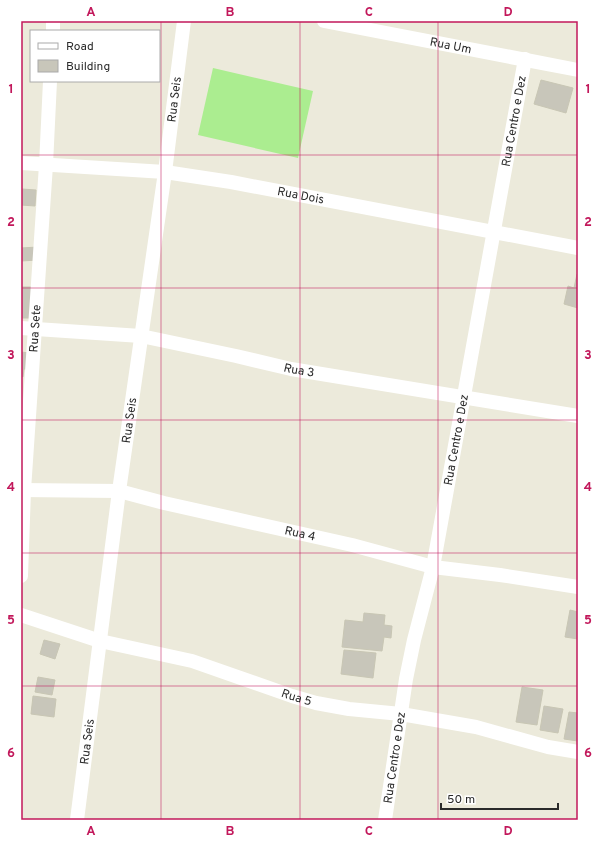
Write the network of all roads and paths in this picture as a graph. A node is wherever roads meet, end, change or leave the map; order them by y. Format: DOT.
graph roads {
  1 [pos="184,21"];
  2 [pos="324,21"];
  3 [pos="525,59"];
  4 [pos="578,70"];
  5 [pos="50,82"];
  6 [pos="21,163"];
  7 [pos="46,164"];
  8 [pos="165,172"];
  9 [pos="493,232"];
  10 [pos="578,248"];
  11 [pos="28,328"];
  12 [pos="141,336"];
  13 [pos="464,398"];
  14 [pos="578,416"];
  15 [pos="23,490"];
  16 [pos="119,491"];
  17 [pos="433,567"];
  18 [pos="21,576"];
  19 [pos="578,587"];
  20 [pos="21,615"];
  21 [pos="100,641"];
  22 [pos="401,714"];
  23 [pos="578,752"];
  24 [pos="77,820"];
  25 [pos="385,820"];
  1 -- 8 [label="street, Rua Seis"];
  2 -- 3 [label="street, Rua Um"];
  3 -- 4 [label="street, Rua Um"];
  3 -- 9 [label="street, Rua Centro e Dez"];
  5 -- 7 [label="street, Rua Sete"];
  6 -- 7 [label="street, Rua Dois"];
  7 -- 8 [label="street, Rua Dois"];
  7 -- 11 [label="street, Rua Sete"];
  8 -- 9 [label="street, Rua Dois"];
  8 -- 12 [label="street, Rua Seis"];
  9 -- 10 [label="street, Rua Dois"];
  9 -- 13 [label="street, Rua Centro e Dez"];
  11 -- 12 [label="street, Rua 3"];
  11 -- 15 [label="street, Rua Sete"];
  12 -- 13 [label="street, Rua 3"];
  12 -- 16 [label="street, Rua Seis"];
  13 -- 14 [label="street, Rua 3"];
  13 -- 17 [label="street, Rua Centro e Dez"];
  15 -- 16 [label="street, Rua 4"];
  15 -- 18 [label="street, Rua Sete"];
  16 -- 17 [label="street, Rua 4"];
  16 -- 21 [label="street, Rua Seis"];
  17 -- 19 [label="street, Rua 4"];
  17 -- 22 [label="street, Rua Centro e Dez"];
  20 -- 21 [label="street, Rua 5"];
  21 -- 22 [label="street, Rua 5"];
  21 -- 24 [label="street, Rua Seis"];
  22 -- 23 [label="street, Rua 5"];
  22 -- 25 [label="street, Rua Centro e Dez"];
}
